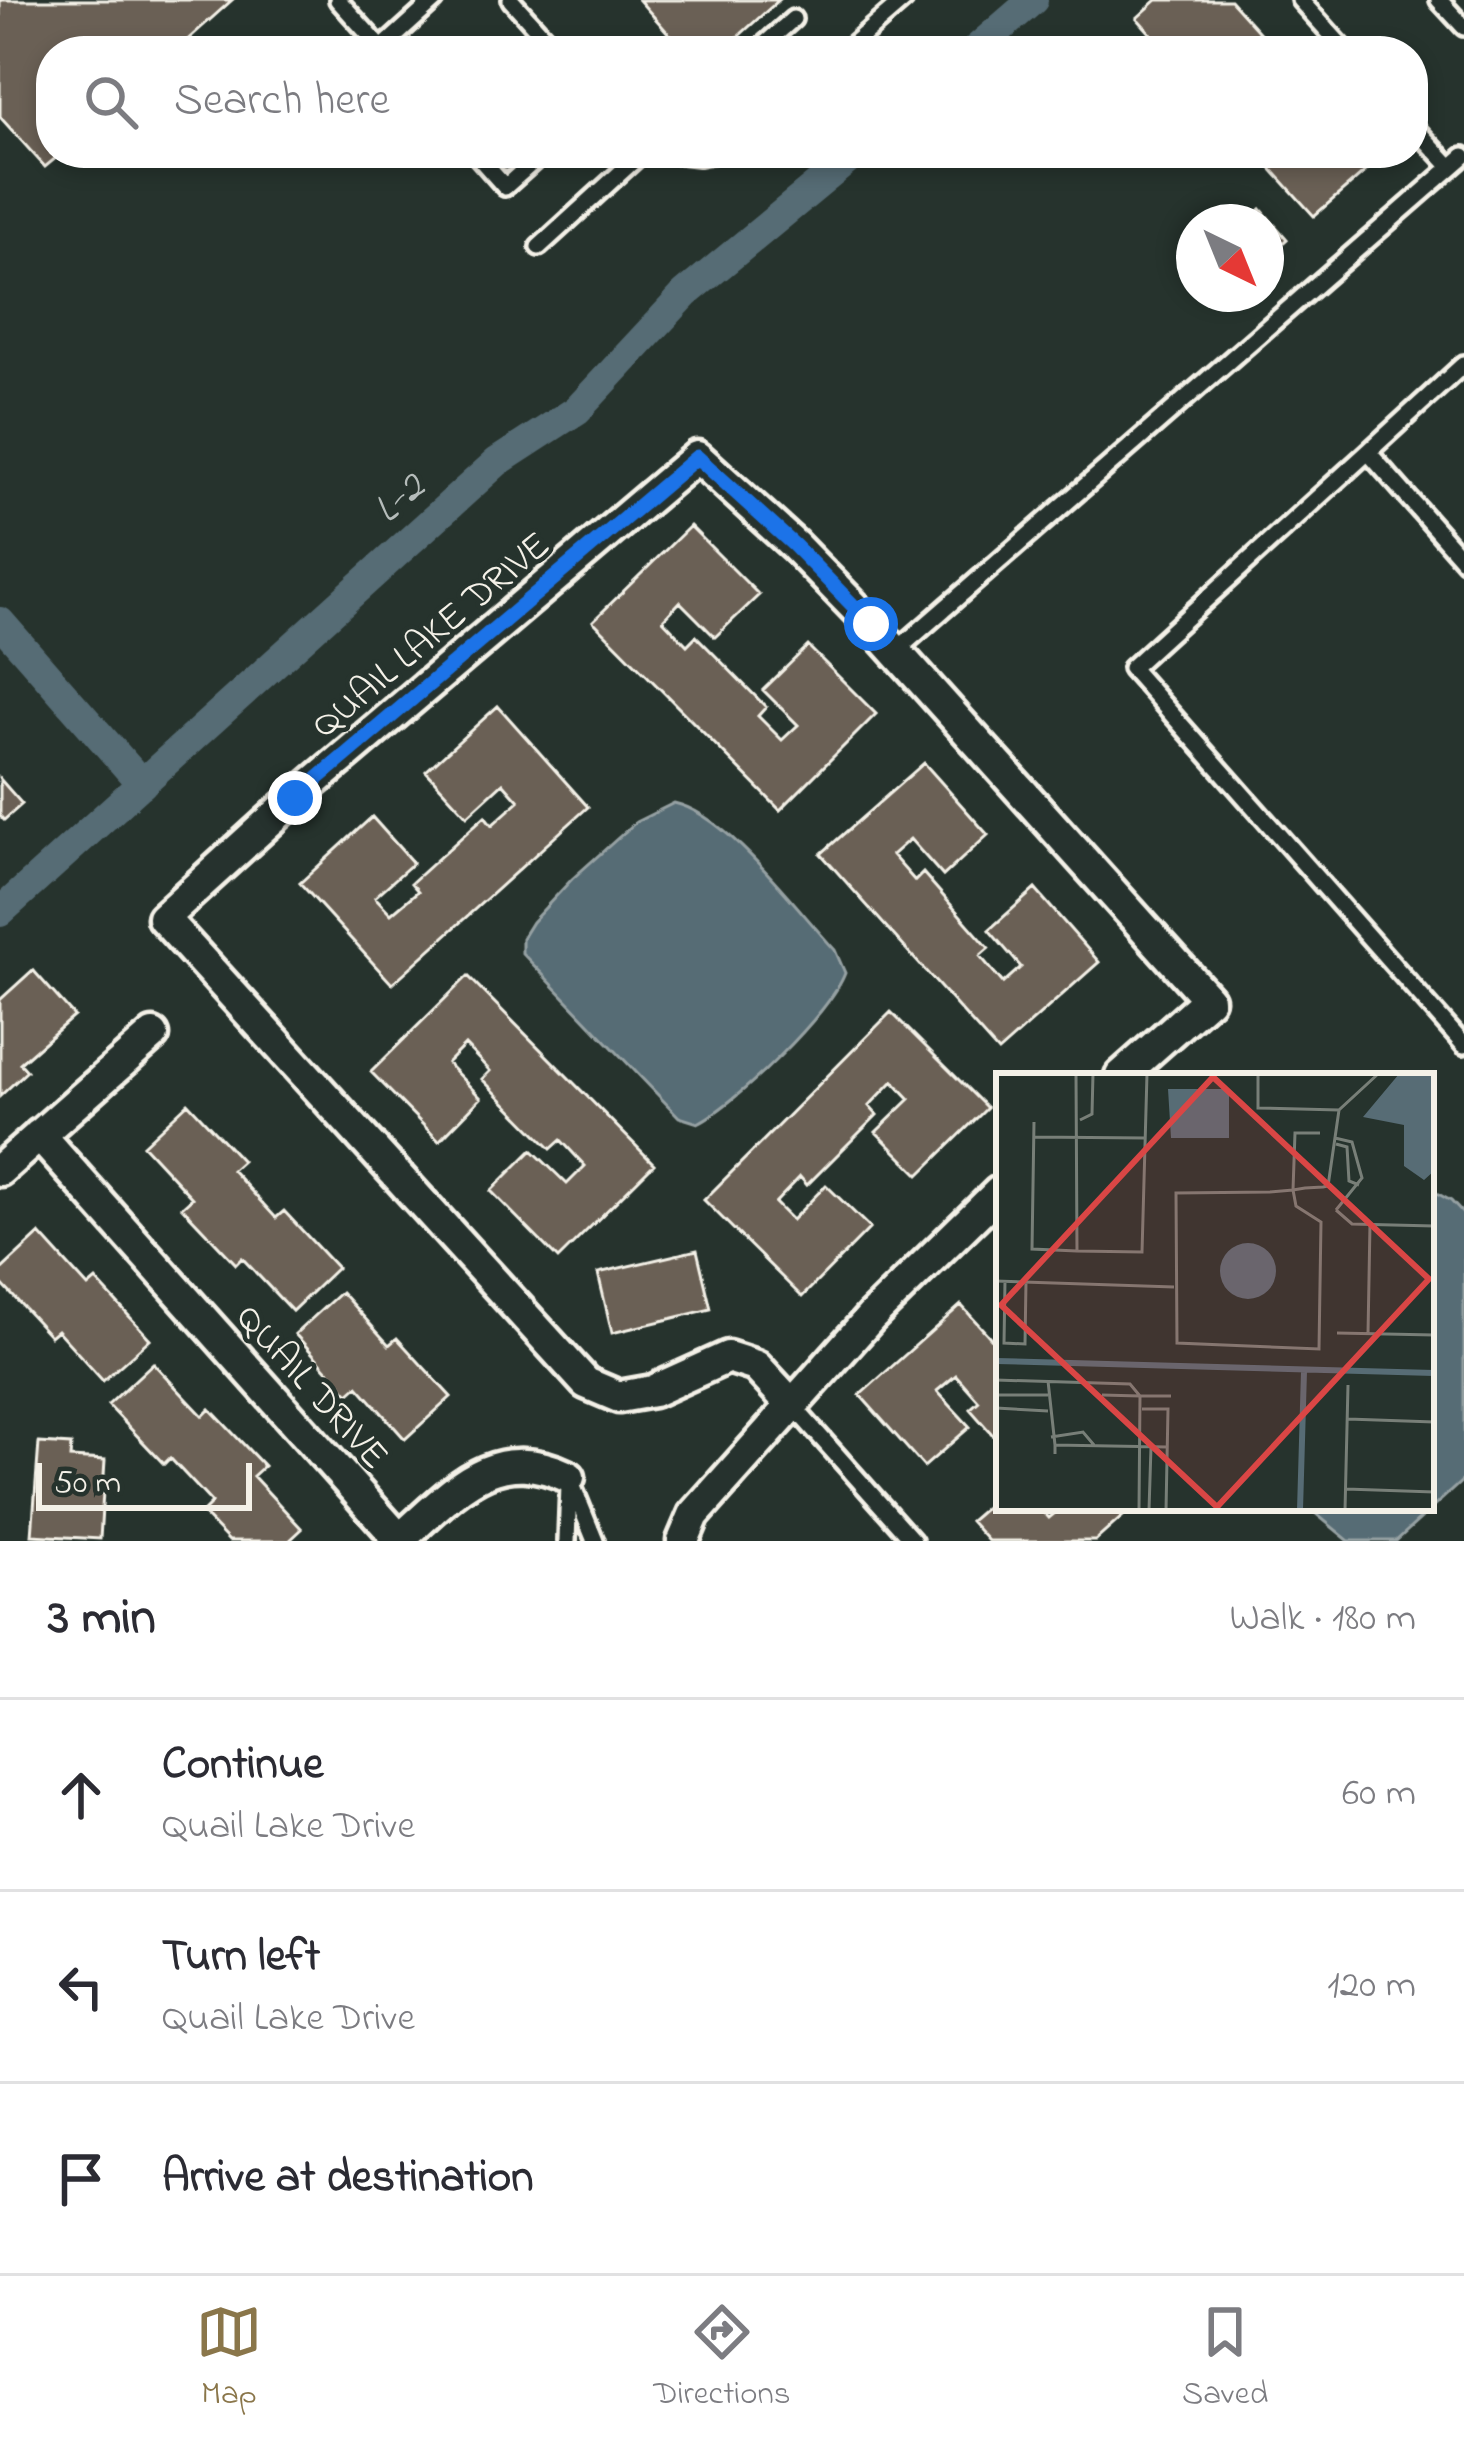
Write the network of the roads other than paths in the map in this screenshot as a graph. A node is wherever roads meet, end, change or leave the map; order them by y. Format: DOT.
graph roads {
  1 [pos="338,0"];
  2 [pos="435,0"];
  3 [pos="511,0"];
  4 [pos="904,0"];
  5 [pos="1300,0"];
  6 [pos="1439,0"];
  7 [pos="794,19"];
  8 [pos="1464,27"];
  9 [pos="370,36"];
  10 [pos="398,36"];
  11 [pos="543,36"];
  12 [pos="774,36"];
  13 [pos="862,36"];
  14 [pos="1332,36"];
  15 [pos="1428,138"];
  16 [pos="1457,162"];
  17 [pos="488,168"];
  18 [pos="526,168"];
  19 [pos="626,168"];
  20 [pos="539,247"];
  21 [pos="1464,364"];
  22 [pos="1368,452"];
  23 [pos="1464,560"];
  24 [pos="896,651"];
  25 [pos="153,1035"];
  26 [pos="1464,1045"];
  27 [pos="1123,1073"];
  28 [pos="39,1135"];
  29 [pos="0,1170"];
  30 [pos="996,1195"];
  31 [pos="793,1406"];
  32 [pos="569,1477"];
  33 [pos="398,1540"];
  34 [pos="567,1541"];
  35 [pos="596,1541"];
  36 [pos="683,1541"];
  37 [pos="913,1541"];
  1 -- 9 [label="lane"];
  2 -- 10 [label="lane"];
  3 -- 11 [label="lane"];
  4 -- 13 [label="lane"];
  5 -- 14 [label="lane"];
  6 -- 8 [label="lane"];
  7 -- 12 [label="lane"];
  15 -- 16 [label="lane"];
  16 -- 24 [label="lane"];
  17 -- 18 [label="lane"];
  19 -- 20 [label="lane"];
  21 -- 22 [label="lane"];
  22 -- 23 [label="lane"];
  22 -- 26 [label="lane"];
  24 -- 27 [label="street, QUAIL LAKE DRIVE"];
  24 -- 31 [label="street, QUAIL LAKE DRIVE"];
  25 -- 28 [label="street"];
  28 -- 29 [label="street"];
  28 -- 33 [label="street, QUAIL DRIVE"];
  30 -- 31 [label="street"];
  31 -- 36 [label="street"];
  31 -- 37 [label="lane"];
  32 -- 33 [label="street, QUAIL DRIVE"];
  32 -- 34 [label="lane"];
  32 -- 35 [label="lane"];
}
